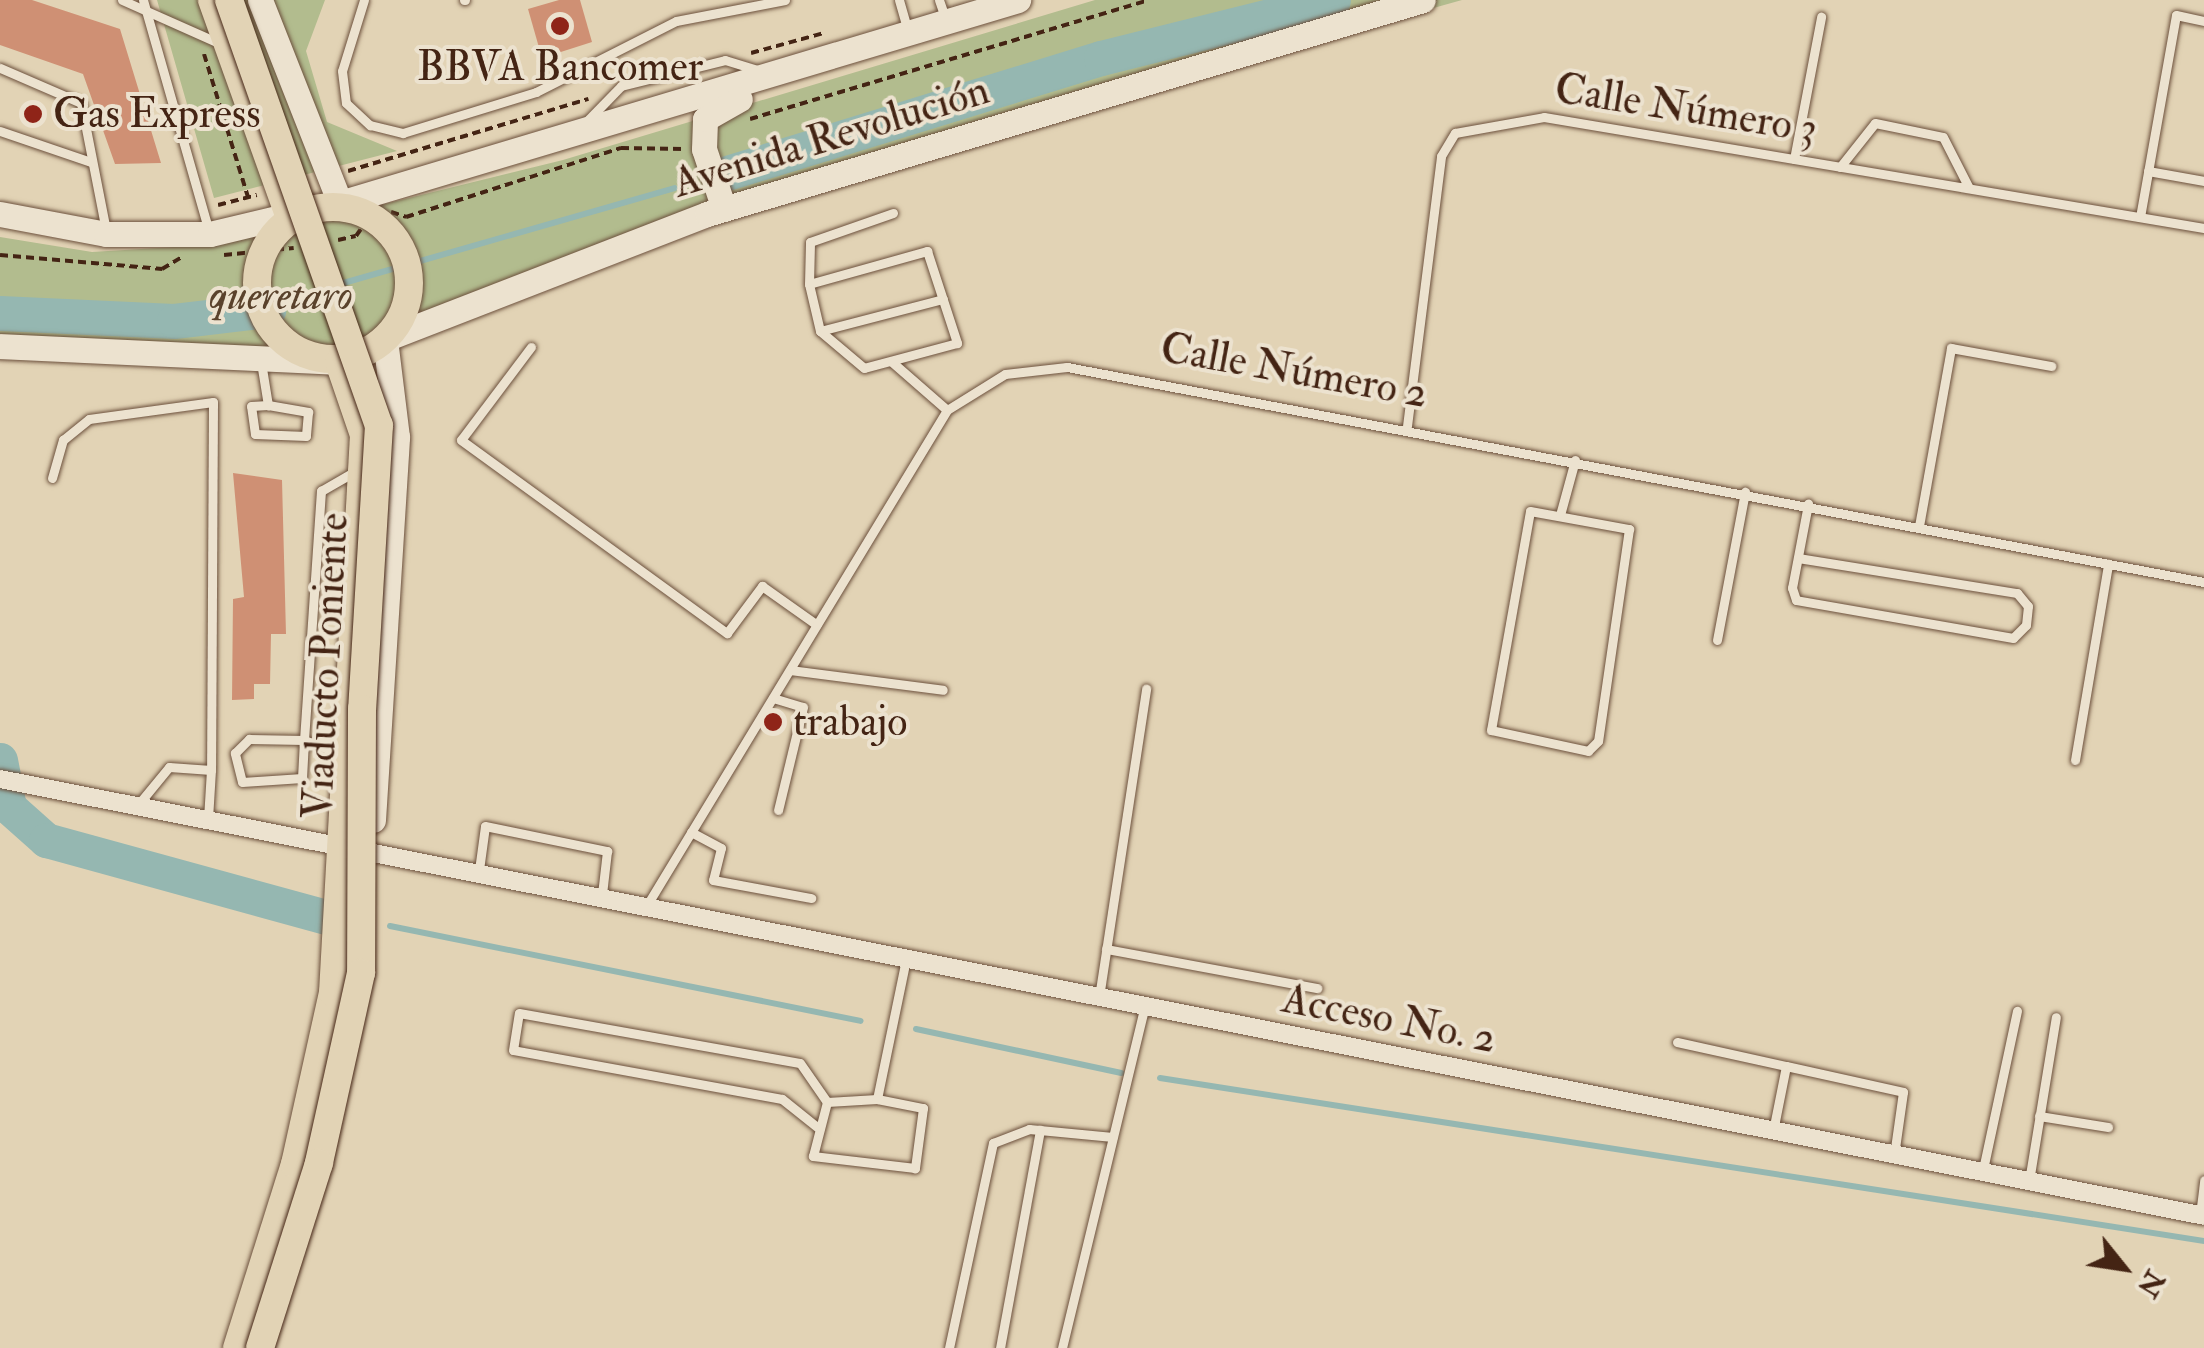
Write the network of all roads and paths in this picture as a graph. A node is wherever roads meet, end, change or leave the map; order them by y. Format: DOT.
graph roads {
  1 [pos="122,0"];
  2 [pos="212,0"];
  3 [pos="229,0"];
  4 [pos="260,0"];
  5 [pos="364,0"];
  6 [pos="786,0"];
  7 [pos="899,0"];
  8 [pos="1018,0"];
  9 [pos="1148,0"];
  10 [pos="1423,0"];
  11 [pos="142,3"];
  12 [pos="942,10"];
  13 [pos="1822,17"];
  14 [pos="2204,22"];
  15 [pos="908,30"];
  16 [pos="199,37"];
  17 [pos="229,46"];
  18 [pos="828,56"];
  19 [pos="0,68"];
  20 [pos="738,128"];
  21 [pos="0,132"];
  22 [pos="704,146"];
  23 [pos="1794,159"];
  24 [pos="91,162"];
  25 [pos="1840,167"];
  26 [pos="2148,170"];
  27 [pos="2204,181"];
  28 [pos="1968,188"];
  29 [pos="248,197"];
  30 [pos="340,203"];
  31 [pos="722,203"];
  32 [pos="893,213"];
  33 [pos="0,214"];
  34 [pos="289,215"];
  35 [pos="2140,216"];
  36 [pos="370,218"];
  37 [pos="2204,228"];
  38 [pos="106,234"];
  39 [pos="321,243"];
  40 [pos="203,245"];
  41 [pos="304,246"];
  42 [pos="264,253"];
  43 [pos="0,255"];
  44 [pos="809,284"];
  45 [pos="943,299"];
  46 [pos="820,331"];
  47 [pos="385,340"];
  48 [pos="0,346"];
  49 [pos="531,347"];
  50 [pos="261,359"];
  51 [pos="339,362"];
  52 [pos="892,362"];
  53 [pos="2051,366"];
  54 [pos="268,404"];
  55 [pos="947,410"];
  56 [pos="1407,426"];
  57 [pos="1575,460"];
  58 [pos="361,467"];
  59 [pos="52,478"];
  60 [pos="1745,492"];
  61 [pos="1808,504"];
  62 [pos="1560,515"];
  63 [pos="1919,526"];
  64 [pos="1798,558"];
  65 [pos="2108,564"];
  66 [pos="2204,582"];
  67 [pos="817,625"];
  68 [pos="1717,640"];
  69 [pos="790,670"];
  70 [pos="1146,689"];
  71 [pos="943,690"];
  72 [pos="773,698"];
  73 [pos="304,740"];
  74 [pos="342,754"];
  75 [pos="2075,760"];
  76 [pos="211,770"];
  77 [pos="0,779"];
  78 [pos="138,806"];
  79 [pos="778,810"];
  80 [pos="208,820"];
  81 [pos="691,832"];
  82 [pos="339,845"];
  83 [pos="371,858"];
  84 [pos="478,870"];
  85 [pos="602,894"];
  86 [pos="811,898"];
  87 [pos="647,904"];
  88 [pos="1106,948"];
  89 [pos="906,958"];
  90 [pos="1317,988"];
  91 [pos="1099,997"];
  92 [pos="1146,1006"];
  93 [pos="2016,1010"];
  94 [pos="2056,1016"];
  95 [pos="1678,1042"];
  96 [pos="1786,1066"];
  97 [pos="878,1099"];
  98 [pos="827,1102"];
  99 [pos="2039,1116"];
  100 [pos="817,1127"];
  101 [pos="2108,1127"];
  102 [pos="1040,1130"];
  103 [pos="1773,1132"];
  104 [pos="1113,1137"];
  105 [pos="1894,1156"];
  106 [pos="1982,1175"];
  107 [pos="2204,1180"];
  108 [pos="2028,1184"];
  109 [pos="2202,1215"];
  110 [pos="237,1348"];
  111 [pos="260,1348"];
  112 [pos="274,1348"];
  113 [pos="949,1348"];
  114 [pos="1000,1348"];
  115 [pos="1062,1348"];
  1 -- 11 [label="lane"];
  2 -- 17 [label="main road"];
  3 -- 111 [label="main road, Viaducto Poniente, bridge"];
  4 -- 30 [label="main road"];
  5 -- 6 [label="lane"];
  7 -- 15 [label="lane"];
  8 -- 12 [label="main road, Avenida Revolución"];
  9 -- 20 [label="path"];
  10 -- 31 [label="main road, Avenida Revolución"];
  11 -- 16 [label="lane"];
  11 -- 40 [label="lane"];
  12 -- 15 [label="main road, Avenida Revolución"];
  13 -- 23 [label="lane"];
  14 -- 26 [label="lane"];
  15 -- 18 [label="main road, Avenida Revolución"];
  16 -- 17 [label="lane"];
  16 -- 29 [label="path"];
  17 -- 34 [label="main road"];
  18 -- 22 [label="main road"];
  18 -- 30 [label="main road, Avenida Revolución"];
  19 -- 24 [label="lane"];
  21 -- 24 [label="lane"];
  22 -- 31 [label="main road"];
  22 -- 36 [label="path"];
  23 -- 25 [label="lane, Calle Número 3"];
  23 -- 56 [label="lane, Calle Número 3"];
  24 -- 38 [label="lane"];
  25 -- 28 [label="lane, Calle Número 3"];
  25 -- 28 [label="lane"];
  26 -- 27 [label="lane"];
  26 -- 35 [label="lane"];
  28 -- 35 [label="lane, Calle Número 3"];
  30 -- 34 [label="main road"];
  30 -- 36 [label="main road"];
  31 -- 47 [label="main road, Avenida Revolución"];
  32 -- 44 [label="lane"];
  33 -- 38 [label="main road"];
  34 -- 40 [label="main road"];
  34 -- 42 [label="main road"];
  35 -- 37 [label="lane, Calle Número 3"];
  36 -- 39 [label="path"];
  36 -- 47 [label="main road"];
  38 -- 40 [label="main road"];
  40 -- 42 [label="path"];
  40 -- 43 [label="path"];
  41 -- 42 [label="path"];
  42 -- 51 [label="main road"];
  44 -- 45 [label="lane"];
  44 -- 46 [label="lane"];
  45 -- 46 [label="lane"];
  45 -- 52 [label="lane"];
  46 -- 52 [label="lane"];
  47 -- 51 [label="main road"];
  47 -- 83 [label="main road"];
  48 -- 50 [label="main road"];
  49 -- 67 [label="lane"];
  50 -- 51 [label="main road"];
  50 -- 54 [label="lane"];
  51 -- 58 [label="main road"];
  52 -- 55 [label="lane"];
  53 -- 63 [label="lane"];
  54 -- 54 [label="lane"];
  55 -- 56 [label="lane, Calle Número 2"];
  55 -- 67 [label="lane, Calle Número 2"];
  56 -- 57 [label="lane, Calle Número 2"];
  57 -- 60 [label="lane, Calle Número 2"];
  57 -- 62 [label="lane"];
  58 -- 73 [label="lane"];
  58 -- 74 [label="main road"];
  59 -- 76 [label="lane"];
  60 -- 61 [label="lane, Calle Número 2"];
  60 -- 68 [label="lane"];
  61 -- 63 [label="lane, Calle Número 2"];
  61 -- 64 [label="lane"];
  62 -- 62 [label="lane"];
  63 -- 65 [label="lane, Calle Número 2"];
  64 -- 64 [label="lane"];
  65 -- 66 [label="lane, Calle Número 2"];
  65 -- 75 [label="lane"];
  67 -- 69 [label="lane, Calle Número 2"];
  69 -- 71 [label="lane"];
  69 -- 72 [label="lane, Calle Número 2"];
  70 -- 88 [label="lane"];
  72 -- 79 [label="lane"];
  72 -- 81 [label="lane, Calle Número 2"];
  73 -- 73 [label="lane"];
  73 -- 74 [label="lane"];
  74 -- 82 [label="main road"];
  76 -- 78 [label="lane"];
  76 -- 80 [label="lane"];
  77 -- 78 [label="street"];
  78 -- 80 [label="street"];
  80 -- 82 [label="street"];
  81 -- 86 [label="lane"];
  81 -- 87 [label="lane, Calle Número 2"];
  82 -- 83 [label="street"];
  82 -- 110 [label="main road"];
  83 -- 84 [label="street"];
  83 -- 112 [label="main road"];
  84 -- 85 [label="street, Acceso No. 2"];
  84 -- 85 [label="lane"];
  85 -- 87 [label="street, Acceso No. 2"];
  87 -- 89 [label="street, Acceso No. 2"];
  88 -- 90 [label="lane"];
  88 -- 91 [label="lane"];
  89 -- 91 [label="street, Acceso No. 2"];
  89 -- 97 [label="lane"];
  91 -- 92 [label="street, Acceso No. 2"];
  92 -- 103 [label="street, Acceso No. 2"];
  92 -- 104 [label="lane"];
  93 -- 106 [label="lane"];
  94 -- 99 [label="lane"];
  95 -- 96 [label="lane"];
  96 -- 103 [label="lane"];
  96 -- 105 [label="lane"];
  97 -- 98 [label="lane"];
  97 -- 100 [label="lane"];
  98 -- 100 [label="lane"];
  98 -- 100 [label="lane"];
  99 -- 101 [label="lane"];
  99 -- 108 [label="lane"];
  102 -- 104 [label="lane"];
  102 -- 113 [label="lane"];
  102 -- 114 [label="lane"];
  103 -- 105 [label="street, Acceso No. 2"];
  104 -- 115 [label="lane"];
  105 -- 106 [label="street, Acceso No. 2"];
  106 -- 108 [label="street, Acceso No. 2"];
  107 -- 109 [label="lane"];
  108 -- 109 [label="street, Acceso No. 2"];
}
